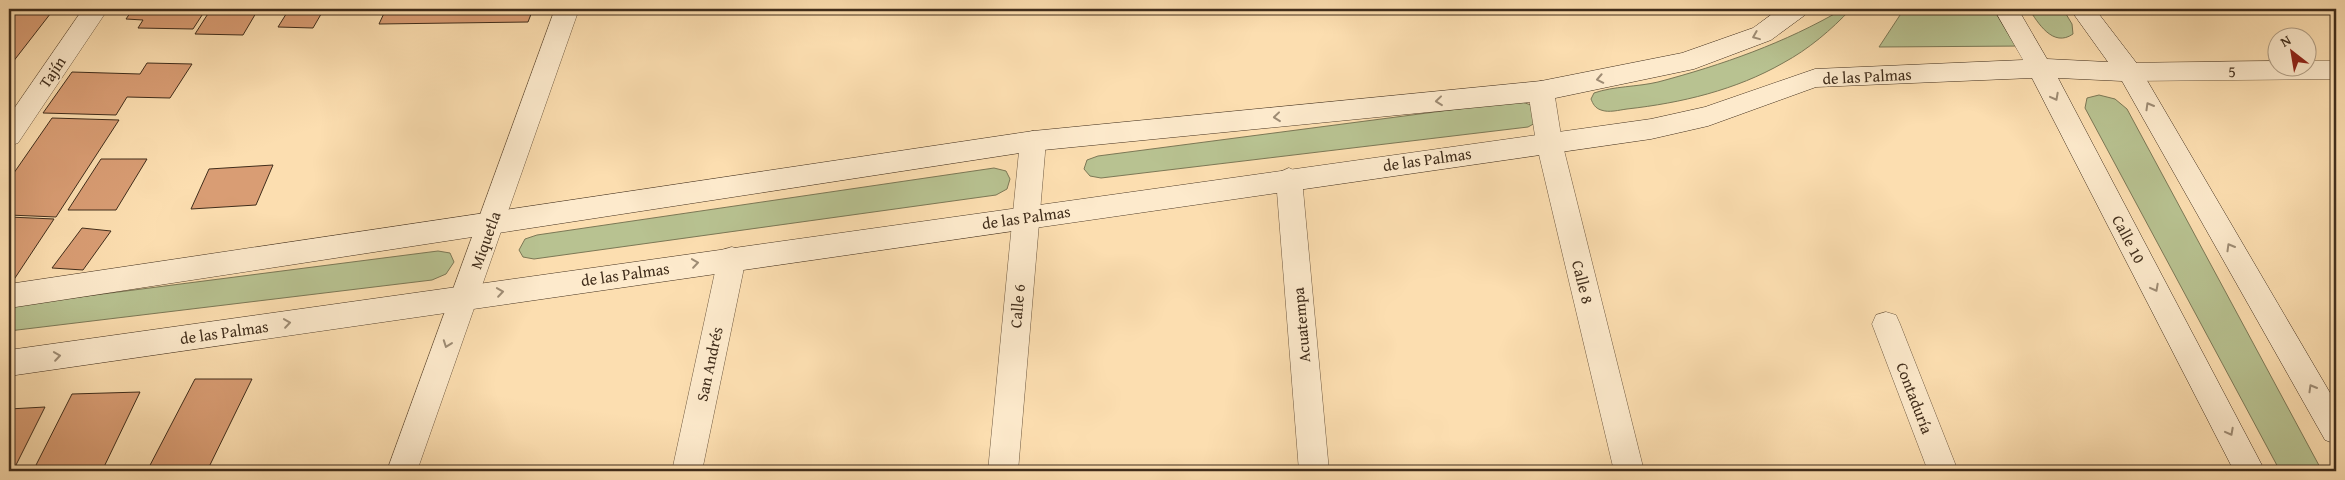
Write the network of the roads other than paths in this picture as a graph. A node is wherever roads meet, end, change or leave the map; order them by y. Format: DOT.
graph roads {
  1 [pos="96,9"];
  2 [pos="567,9"];
  3 [pos="1796,9"];
  4 [pos="2006,9"];
  5 [pos="2082,9"];
  6 [pos="2040,68"];
  7 [pos="2336,70"];
  8 [pos="2129,72"];
  9 [pos="1541,91"];
  10 [pos="9,136"];
  11 [pos="1033,141"];
  12 [pos="1549,142"];
  13 [pos="1289,178"];
  14 [pos="1025,217"];
  15 [pos="490,224"];
  16 [pos="732,258"];
  17 [pos="9,296"];
  18 [pos="464,298"];
  19 [pos="1886,324"];
  20 [pos="9,362"];
  21 [pos="2336,430"];
  22 [pos="402,471"];
  23 [pos="687,471"];
  24 [pos="1003,471"];
  25 [pos="1314,471"];
  26 [pos="1629,471"];
  27 [pos="1943,471"];
  28 [pos="2250,471"];
  1 -- 10 [label="main road, Tajín"];
  2 -- 15 [label="main road, Miquetla"];
  3 -- 9 [label="main road, one-way"];
  4 -- 6 [label="main road, Calle 10"];
  5 -- 8 [label="main road"];
  6 -- 8 [label="main road, de las Palmas"];
  6 -- 12 [label="main road, de las Palmas"];
  6 -- 28 [label="main road, Calle 10, one-way"];
  7 -- 8 [label="main road, 5"];
  21 -- 8 [label="main road, one-way"];
  9 -- 11 [label="main road, one-way"];
  9 -- 12 [label="main road, Calle 8"];
  11 -- 14 [label="main road, Calle 6"];
  11 -- 15 [label="main road"];
  12 -- 13 [label="main road, de las Palmas"];
  12 -- 26 [label="main road, Calle 8"];
  13 -- 14 [label="main road, de las Palmas"];
  13 -- 25 [label="main road, Acuatempa"];
  14 -- 16 [label="main road, de las Palmas"];
  14 -- 24 [label="main road, Calle 6"];
  15 -- 17 [label="main road"];
  15 -- 18 [label="main road, Miquetla"];
  18 -- 16 [label="main road, de las Palmas, one-way"];
  16 -- 23 [label="main road, San Andrés"];
  20 -- 18 [label="main road, de las Palmas, one-way"];
  18 -- 22 [label="main road, Miquetla, one-way"];
  19 -- 27 [label="main road, Contaduría"];
}
